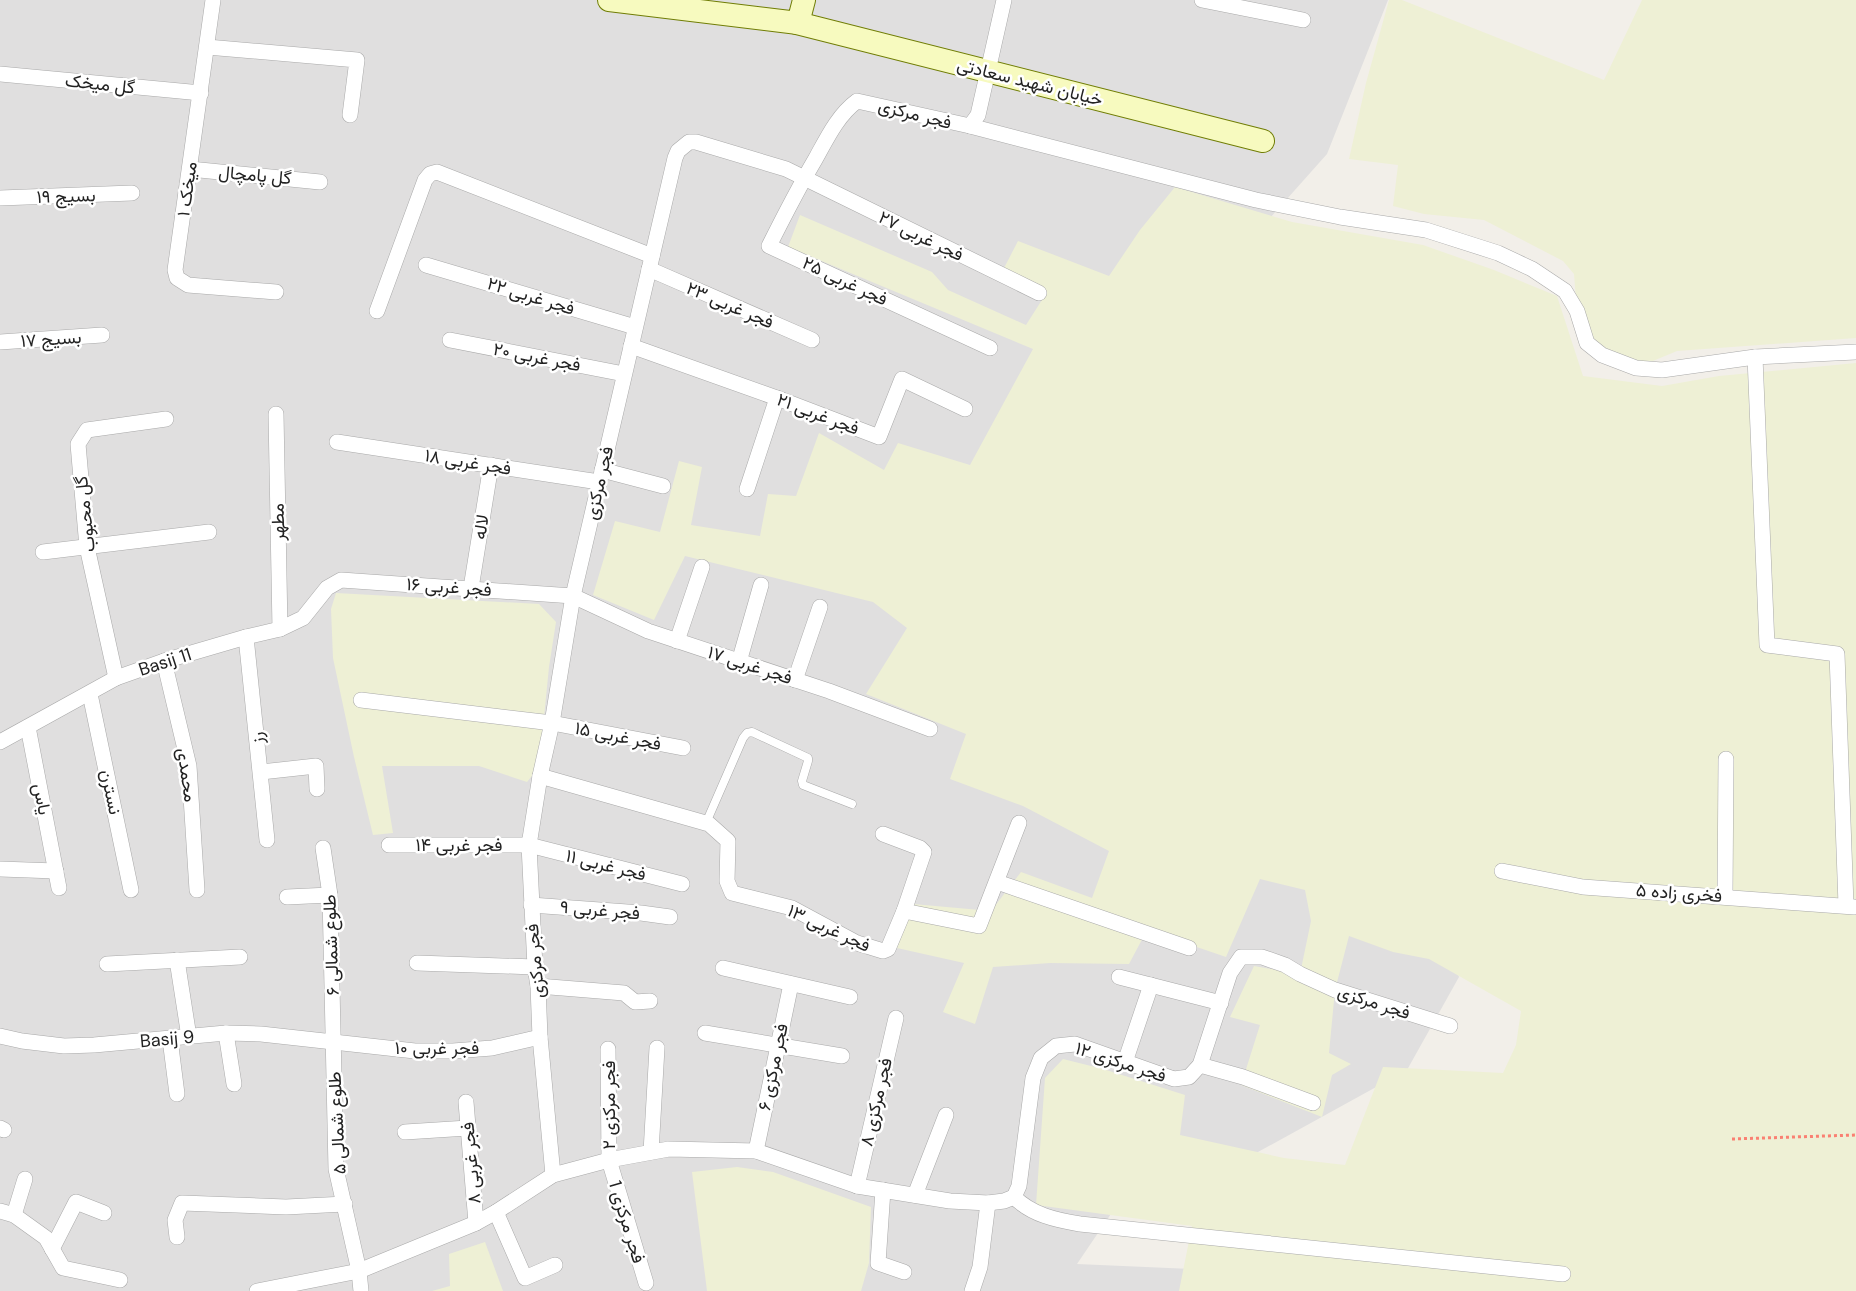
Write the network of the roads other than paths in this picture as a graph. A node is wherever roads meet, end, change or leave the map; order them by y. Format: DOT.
graph roads {
  1 [pos="213,0"];
  2 [pos="609,0"];
  3 [pos="804,0"];
  4 [pos="1004,0"];
  5 [pos="1202,0"];
  6 [pos="1302,20"];
  7 [pos="797,23"];
  8 [pos="207,47"];
  9 [pos="988,71"];
  10 [pos="0,74"];
  11 [pos="201,93"];
  12 [pos="350,115"];
  13 [pos="974,120"];
  14 [pos="1263,141"];
  15 [pos="190,169"];
  16 [pos="804,178"];
  17 [pos="320,182"];
  18 [pos="132,193"];
  19 [pos="0,198"];
  20 [pos="650,262"];
  21 [pos="426,265"];
  22 [pos="276,292"];
  23 [pos="1039,293"];
  24 [pos="377,311"];
  25 [pos="635,327"];
  26 [pos="102,335"];
  27 [pos="450,340"];
  28 [pos="812,340"];
  29 [pos="0,342"];
  30 [pos="631,346"];
  31 [pos="990,348"];
  32 [pos="1856,352"];
  33 [pos="1755,357"];
  34 [pos="624,374"];
  35 [pos="777,398"];
  36 [pos="965,409"];
  37 [pos="276,414"];
  38 [pos="166,419"];
  39 [pos="337,442"];
  40 [pos="491,465"];
  41 [pos="601,476"];
  42 [pos="663,486"];
  43 [pos="747,489"];
  44 [pos="209,532"];
  45 [pos="87,547"];
  46 [pos="43,552"];
  47 [pos="702,567"];
  48 [pos="761,585"];
  49 [pos="327,588"];
  50 [pos="471,588"];
  51 [pos="573,596"];
  52 [pos="820,607"];
  53 [pos="279,629"];
  54 [pos="246,637"];
  55 [pos="677,641"];
  56 [pos="164,661"];
  57 [pos="739,662"];
  58 [pos="116,678"];
  59 [pos="795,680"];
  60 [pos="90,694"];
  61 [pos="361,700"];
  62 [pos="552,723"];
  63 [pos="28,727"];
  64 [pos="930,729"];
  65 [pos="0,740"];
  66 [pos="683,748"];
  67 [pos="1726,759"];
  68 [pos="261,772"];
  69 [pos="540,776"];
  70 [pos="317,789"];
  71 [pos="852,804"];
  72 [pos="706,823"];
  73 [pos="1019,823"];
  74 [pos="883,834"];
  75 [pos="267,840"];
  76 [pos="389,845"];
  77 [pos="529,845"];
  78 [pos="323,848"];
  79 [pos="0,869"];
  80 [pos="56,871"];
  81 [pos="1502,871"];
  82 [pos="997,882"];
  83 [pos="682,884"];
  84 [pos="59,888"];
  85 [pos="131,890"];
  86 [pos="197,890"];
  87 [pos="330,895"];
  88 [pos="287,897"];
  89 [pos="1725,897"];
  90 [pos="531,905"];
  91 [pos="1851,906"];
  92 [pos="904,911"];
  93 [pos="670,917"];
  94 [pos="1189,948"];
  95 [pos="240,957"];
  96 [pos="177,960"];
  97 [pos="417,963"];
  98 [pos="107,964"];
  99 [pos="535,967"];
  100 [pos="723,968"];
  101 [pos="1119,977"];
  102 [pos="791,984"];
  103 [pos="1151,985"];
  104 [pos="538,986"];
  105 [pos="850,997"];
  106 [pos="650,1001"];
  107 [pos="1221,1004"];
  108 [pos="896,1018"];
  109 [pos="1450,1026"];
  110 [pos="705,1032"];
  111 [pos="226,1033"];
  112 [pos="0,1036"];
  113 [pos="189,1037"];
  114 [pos="540,1037"];
  115 [pos="170,1039"];
  116 [pos="334,1042"];
  117 [pos="778,1044"];
  118 [pos="657,1048"];
  119 [pos="608,1049"];
  120 [pos="842,1056"];
  121 [pos="1125,1062"];
  122 [pos="1200,1065"];
  123 [pos="234,1084"];
  124 [pos="177,1094"];
  125 [pos="466,1102"];
  126 [pos="1313,1103"];
  127 [pos="946,1115"];
  128 [pos="468,1128"];
  129 [pos="405,1132"];
  130 [pos="756,1151"];
  131 [pos="651,1152"];
  132 [pos="609,1160"];
  133 [pos="553,1175"];
  134 [pos="25,1179"];
  135 [pos="856,1186"];
  136 [pos="884,1190"];
  137 [pos="915,1195"];
  138 [pos="1014,1197"];
  139 [pos="988,1203"];
  140 [pos="345,1204"];
  141 [pos="496,1212"];
  142 [pos="7,1213"];
  143 [pos="104,1213"];
  144 [pos="476,1223"];
  145 [pos="177,1237"];
  146 [pos="52,1249"];
  147 [pos="555,1265"];
  148 [pos="359,1271"];
  149 [pos="904,1272"];
  150 [pos="1563,1274"];
  151 [pos="120,1280"];
  152 [pos="646,1283"];
  153 [pos="257,1291"];
  154 [pos="361,1291"];
  155 [pos="972,1291"];
  1 -- 8 [label="street, میخک ۱"];
  2 -- 7 [label="main road, خیابان شهید سعادتی"];
  3 -- 7 [label="main road"];
  4 -- 9 [label="street"];
  5 -- 6 [label="street"];
  7 -- 9 [label="main road, خیابان شهید سعادتی"];
  8 -- 11 [label="street, میخک ۱"];
  8 -- 12 [label="street"];
  9 -- 13 [label="street"];
  9 -- 14 [label="main road, خیابان شهید سعادتی"];
  10 -- 11 [label="street, گل میخک"];
  11 -- 15 [label="street, میخک ۱"];
  13 -- 16 [label="street, فجر مرکزی"];
  13 -- 33 [label="street"];
  15 -- 17 [label="street, گل پامچال"];
  15 -- 22 [label="street, میخک ۱"];
  16 -- 20 [label="street, فجر مرکزی"];
  16 -- 23 [label="street, فجر غربی ۲۷"];
  16 -- 31 [label="street, فجر غربی ۲۵"];
  18 -- 19 [label="street, بسیج ۱۹"];
  20 -- 24 [label="street, فجر غربی ۲۳"];
  20 -- 25 [label="street, فجر مرکزی"];
  20 -- 28 [label="street, فجر غربی ۲۳"];
  21 -- 25 [label="street, فجر غربی ۲۲"];
  25 -- 30 [label="street, فجر مرکزی"];
  26 -- 29 [label="street, بسیج ۱۷"];
  27 -- 34 [label="street, فجر غربی ۲۰"];
  30 -- 34 [label="street, فجر مرکزی"];
  30 -- 35 [label="street, فجر غربی ۲۱"];
  32 -- 33 [label="street"];
  33 -- 91 [label="street"];
  34 -- 41 [label="street, فجر مرکزی"];
  35 -- 36 [label="street, فجر غربی ۲۱"];
  35 -- 43 [label="street"];
  37 -- 53 [label="street, مطهر"];
  38 -- 45 [label="street, گل محبوب"];
  39 -- 40 [label="street, فجر غربی ۱۸"];
  40 -- 41 [label="street, فجر غربی ۱۸"];
  40 -- 50 [label="street, لاله"];
  41 -- 42 [label="street, فجر غربی ۱۸"];
  41 -- 51 [label="street, فجر مرکزی"];
  44 -- 45 [label="street"];
  45 -- 46 [label="street"];
  45 -- 58 [label="street, گل محبوب"];
  47 -- 55 [label="street"];
  48 -- 57 [label="street"];
  49 -- 50 [label="street, فجر غربی ۱۶"];
  49 -- 53 [label="street, Basij 11"];
  50 -- 51 [label="street, فجر غربی ۱۶"];
  51 -- 55 [label="street, فجر غربی ۱۷"];
  51 -- 62 [label="street, فجر مرکزی"];
  52 -- 59 [label="street"];
  53 -- 54 [label="street, Basij 11"];
  54 -- 56 [label="street, Basij 11"];
  54 -- 68 [label="street, رز"];
  55 -- 57 [label="street, فجر غربی ۱۷"];
  56 -- 58 [label="street, Basij 11"];
  56 -- 86 [label="street, محمدی"];
  57 -- 59 [label="street, فجر غربی ۱۷"];
  58 -- 60 [label="street, Basij 11"];
  59 -- 64 [label="street, فجر غربی ۱۷"];
  60 -- 63 [label="street, Basij 11"];
  60 -- 85 [label="street, نسترن"];
  61 -- 62 [label="street, فجر غربی ۱۵"];
  62 -- 66 [label="street, فجر غربی ۱۵"];
  62 -- 69 [label="street, فجر مرکزی"];
  63 -- 65 [label="street, Basij 11"];
  63 -- 80 [label="street, یاس"];
  67 -- 89 [label="street"];
  68 -- 70 [label="street"];
  68 -- 75 [label="street, رز"];
  69 -- 72 [label="street, فجر غربی ۱۳"];
  69 -- 77 [label="street, فجر مرکزی"];
  71 -- 72 [label="lane"];
  72 -- 92 [label="street, فجر غربی ۱۳"];
  73 -- 82 [label="street"];
  74 -- 92 [label="street, فجر غربی ۱۳"];
  76 -- 77 [label="street, فجر غربی ۱۴"];
  77 -- 83 [label="street, فجر غربی ۱۱"];
  77 -- 90 [label="street, فجر مرکزی"];
  78 -- 87 [label="street, طلوع شمالی ۶"];
  79 -- 80 [label="street"];
  80 -- 84 [label="street, یاس"];
  81 -- 89 [label="street, فخری زاده ۵"];
  82 -- 92 [label="street"];
  82 -- 94 [label="street"];
  87 -- 88 [label="street"];
  87 -- 116 [label="street, طلوع شمالی ۶"];
  89 -- 91 [label="street, فخری زاده ۵"];
  90 -- 93 [label="street, فجر غربی ۹"];
  90 -- 99 [label="street, فجر مرکزی"];
  95 -- 96 [label="street"];
  96 -- 98 [label="street"];
  96 -- 113 [label="street"];
  97 -- 99 [label="street"];
  99 -- 104 [label="street, فجر مرکزی"];
  100 -- 102 [label="street"];
  101 -- 103 [label="street"];
  102 -- 105 [label="street"];
  102 -- 117 [label="street, فجر مرکزی ۶"];
  103 -- 107 [label="street"];
  103 -- 121 [label="street"];
  104 -- 106 [label="street"];
  104 -- 114 [label="street, فجر مرکزی"];
  107 -- 109 [label="street, فجر مرکزی"];
  107 -- 122 [label="street"];
  108 -- 135 [label="street, فجر مرکزی ۸"];
  110 -- 117 [label="street"];
  111 -- 113 [label="street, Basij 9"];
  111 -- 116 [label="street, Basij 9"];
  111 -- 123 [label="street"];
  112 -- 115 [label="street, Basij 9"];
  113 -- 115 [label="street, Basij 9"];
  114 -- 116 [label="street, فجر غربی ۱۰"];
  114 -- 133 [label="street, فجر مرکزی"];
  115 -- 124 [label="street"];
  116 -- 140 [label="street, طلوع شمالی ۵"];
  117 -- 120 [label="street"];
  117 -- 130 [label="street, فجر مرکزی ۶"];
  118 -- 131 [label="street"];
  119 -- 132 [label="street, فجر مرکزی ۲"];
  121 -- 122 [label="street, فجر مرکزی ۱۲"];
  121 -- 138 [label="street, فجر مرکزی ۱۲"];
  122 -- 126 [label="street"];
  125 -- 128 [label="street, فجر غربی ۸"];
  127 -- 137 [label="street"];
  128 -- 129 [label="street"];
  128 -- 144 [label="street, فجر غربی ۸"];
  130 -- 131 [label="street"];
  130 -- 135 [label="street"];
  131 -- 132 [label="street"];
  132 -- 133 [label="street"];
  132 -- 152 [label="street, فجر مرکزی 1"];
  133 -- 141 [label="street"];
  134 -- 142 [label="street"];
  135 -- 136 [label="street"];
  136 -- 137 [label="street"];
  136 -- 149 [label="street"];
  137 -- 139 [label="street"];
  138 -- 139 [label="street"];
  138 -- 150 [label="street"];
  139 -- 155 [label="street"];
  140 -- 145 [label="street"];
  140 -- 148 [label="street, طلوع شمالی ۵"];
  141 -- 144 [label="street"];
  141 -- 147 [label="street"];
  142 -- 146 [label="street"];
  143 -- 146 [label="street"];
  144 -- 148 [label="street"];
  146 -- 151 [label="street"];
  148 -- 153 [label="street"];
  148 -- 154 [label="street"];
}
